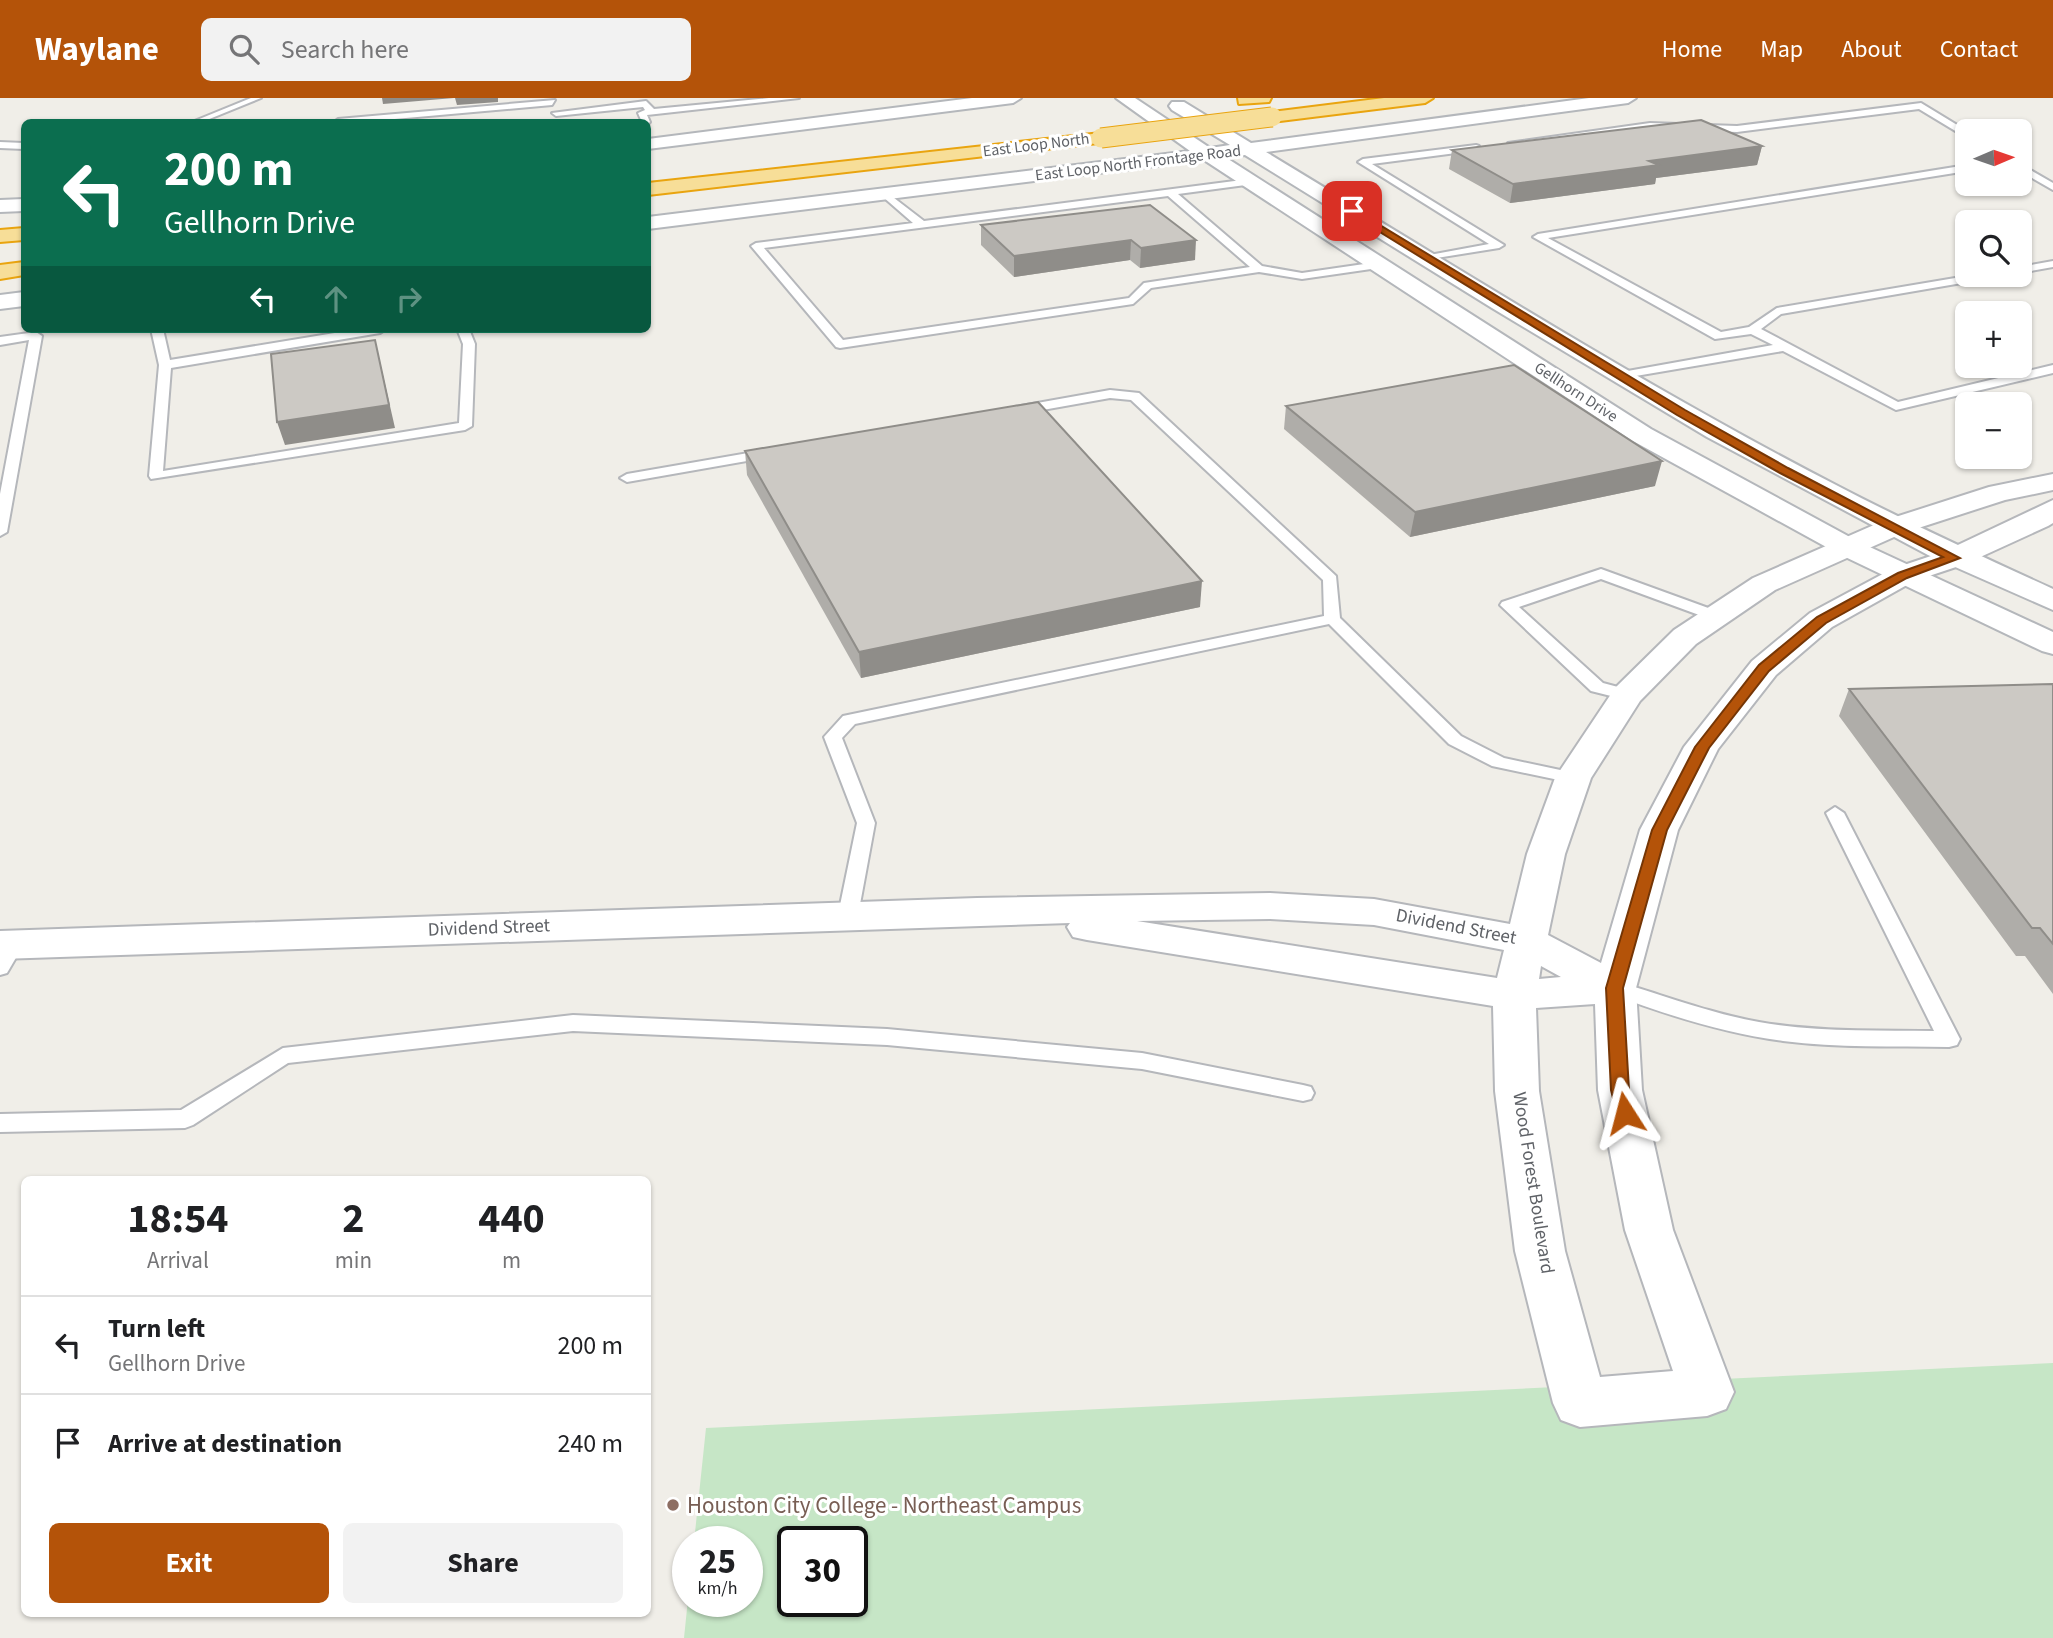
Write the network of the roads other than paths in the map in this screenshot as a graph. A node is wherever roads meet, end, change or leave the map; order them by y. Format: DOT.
graph roads {
  1 [pos="257,98"];
  2 [pos="795,98"];
  3 [pos="1013,98"];
  4 [pos="1124,98"];
  5 [pos="1165,98"];
  6 [pos="1424,98"];
  7 [pos="1628,98"];
  8 [pos="554,100"];
  9 [pos="954,101"];
  10 [pos="650,105"];
  11 [pos="1206,105"];
  12 [pos="1115,116"];
  13 [pos="557,118"];
  14 [pos="202,119"];
  15 [pos="367,119"];
  16 [pos="644,119"];
  17 [pos="1955,127"];
  18 [pos="653,143"];
  19 [pos="0,145"];
  20 [pos="1500,145"];
  21 [pos="21,146"];
  22 [pos="1486,146"];
  23 [pos="1249,149"];
  24 [pos="1206,155"];
  25 [pos="739,160"];
  26 [pos="651,170"];
  27 [pos="1955,170"];
  28 [pos="2032,174"];
  29 [pos="1250,182"];
  30 [pos="2053,187"];
  31 [pos="651,189"];
  32 [pos="1170,192"];
  33 [pos="885,194"];
  34 [pos="21,205"];
  35 [pos="0,206"];
  36 [pos="651,223"];
  37 [pos="922,225"];
  38 [pos="21,226"];
  39 [pos="0,228"];
  40 [pos="21,234"];
  41 [pos="0,236"];
  42 [pos="21,252"];
  43 [pos="0,254"];
  44 [pos="1428,258"];
  45 [pos="2053,264"];
  46 [pos="1378,265"];
  47 [pos="2032,268"];
  48 [pos="21,269"];
  49 [pos="1259,269"];
  50 [pos="0,272"];
  51 [pos="1955,281"];
  52 [pos="21,299"];
  53 [pos="0,302"];
  54 [pos="1753,330"];
  55 [pos="158,333"];
  56 [pos="356,333"];
  57 [pos="465,333"];
  58 [pos="0,341"];
  59 [pos="1784,347"];
  60 [pos="166,365"];
  61 [pos="2053,369"];
  62 [pos="1622,376"];
  63 [pos="1566,386"];
  64 [pos="999,413"];
  65 [pos="779,451"];
  66 [pos="627,478"];
  67 [pos="2053,482"];
  68 [pos="2053,509"];
  69 [pos="1893,527"];
  70 [pos="0,532"];
  71 [pos="1849,548"];
  72 [pos="1954,558"];
  73 [pos="1903,575"];
  74 [pos="2053,601"];
  75 [pos="1716,616"];
  76 [pos="1332,619"];
  77 [pos="2053,645"];
  78 [pos="1628,695"];
  79 [pos="1573,778"];
  80 [pos="1835,813"];
  81 [pos="977,911"];
  82 [pos="848,915"];
  83 [pos="1527,941"];
  84 [pos="5,952"];
  85 [pos="1615,988"];
  86 [pos="1514,995"];
  87 [pos="1303,1093"];
  88 [pos="0,1123"];
  1 -- 14 [label="lane"];
  2 -- 10 [label="lane"];
  3 -- 9 [label="main road"];
  4 -- 24 [label="main road, Gellhorn Drive"];
  5 -- 23 [label="main road, Gellhorn Drive"];
  6 -- 31 [label="highway, East Loop North, bridge"];
  7 -- 23 [label="main road, East Loop North Frontage Road"];
  8 -- 13 [label="lane"];
  8 -- 15 [label="lane"];
  9 -- 18 [label="main road"];
  10 -- 13 [label="lane"];
  10 -- 16 [label="lane"];
  11 -- 12 [label="highway"];
  17 -- 20 [label="lane"];
  19 -- 21 [label="lane"];
  22 -- 44 [label="lane"];
  23 -- 24 [label="main road, East Loop North Frontage Road"];
  23 -- 44 [label="main road, Gellhorn Drive"];
  24 -- 29 [label="main road, Gellhorn Drive"];
  24 -- 33 [label="main road, East Loop North Frontage Road"];
  25 -- 26 [label="highway"];
  27 -- 54 [label="lane"];
  28 -- 30 [label="lane"];
  29 -- 32 [label="lane"];
  29 -- 46 [label="main road, Gellhorn Drive"];
  32 -- 37 [label="lane"];
  32 -- 49 [label="lane"];
  33 -- 36 [label="main road, East Loop North Frontage Road"];
  33 -- 37 [label="lane"];
  34 -- 35 [label="main road"];
  37 -- 49 [label="lane"];
  38 -- 39 [label="highway"];
  40 -- 41 [label="highway"];
  42 -- 43 [label="highway"];
  44 -- 46 [label="main road"];
  44 -- 62 [label="main road, Gellhorn Drive"];
  45 -- 47 [label="lane"];
  46 -- 49 [label="lane"];
  46 -- 63 [label="main road, Gellhorn Drive"];
  48 -- 50 [label="highway"];
  51 -- 54 [label="lane"];
  52 -- 53 [label="main road"];
  54 -- 59 [label="lane"];
  55 -- 60 [label="lane"];
  56 -- 60 [label="lane"];
  57 -- 60 [label="lane"];
  58 -- 70 [label="lane"];
  59 -- 61 [label="lane"];
  59 -- 62 [label="lane"];
  62 -- 63 [label="main road"];
  62 -- 69 [label="main road, Gellhorn Drive"];
  63 -- 71 [label="main road, Gellhorn Drive"];
  64 -- 76 [label="lane"];
  65 -- 66 [label="lane"];
  67 -- 69 [label="main road, Wood Forest Boulevard"];
  68 -- 72 [label="main road, Wood Forest Boulevard"];
  69 -- 71 [label="main road, Wood Forest Boulevard"];
  69 -- 72 [label="main road, Gellhorn Drive"];
  71 -- 73 [label="main road, Gellhorn Drive"];
  71 -- 75 [label="main road, Wood Forest Boulevard"];
  72 -- 73 [label="main road, Wood Forest Boulevard"];
  72 -- 74 [label="main road, Gellhorn Drive"];
  73 -- 77 [label="main road, Gellhorn Drive"];
  73 -- 85 [label="main road, Wood Forest Boulevard"];
  75 -- 78 [label="main road, Wood Forest Boulevard"];
  75 -- 78 [label="lane"];
  76 -- 79 [label="lane"];
  76 -- 82 [label="lane"];
  78 -- 79 [label="main road, Wood Forest Boulevard"];
  79 -- 83 [label="main road, Wood Forest Boulevard"];
  80 -- 85 [label="lane"];
  81 -- 82 [label="main road, Dividend Street"];
  81 -- 83 [label="main road, Dividend Street"];
  81 -- 86 [label="main road, Dividend Street"];
  82 -- 84 [label="main road, Dividend Street"];
  83 -- 85 [label="main road, Dividend Street"];
  83 -- 86 [label="main road, Wood Forest Boulevard"];
  85 -- 86 [label="main road, Dividend Street"];
  85 -- 86 [label="main road, Wood Forest Boulevard"];
  87 -- 88 [label="lane"];
}
